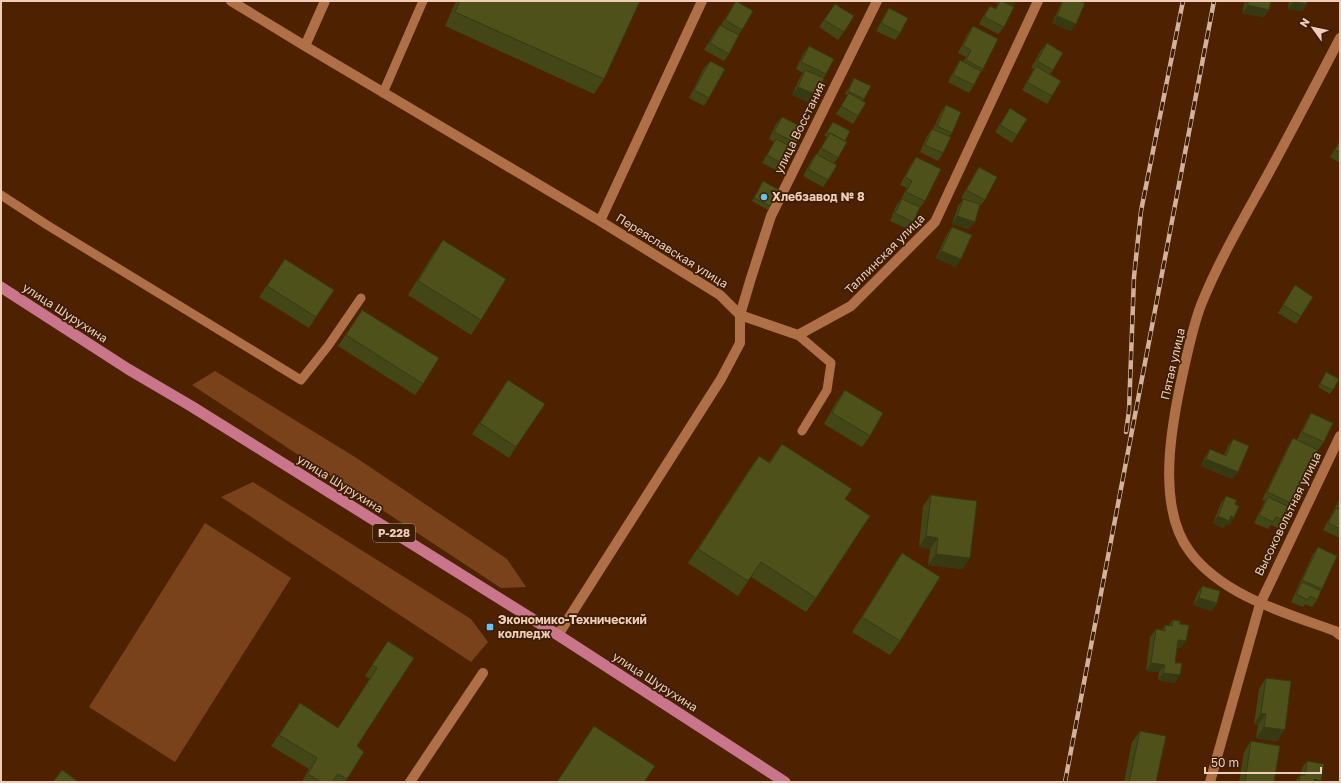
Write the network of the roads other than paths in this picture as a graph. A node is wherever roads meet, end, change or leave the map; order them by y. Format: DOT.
graph roads {
  1 [pos="231,1"];
  2 [pos="325,1"];
  3 [pos="424,1"];
  4 [pos="702,1"];
  5 [pos="877,1"];
  6 [pos="1038,1"];
  7 [pos="1340,38"];
  8 [pos="305,46"];
  9 [pos="383,92"];
  10 [pos="1,195"];
  11 [pos="600,221"];
  12 [pos="1,287"];
  13 [pos="361,298"];
  14 [pos="740,315"];
  15 [pos="798,335"];
  16 [pos="802,431"];
  17 [pos="1340,436"];
  18 [pos="1260,604"];
  19 [pos="558,635"];
  20 [pos="1340,635"];
  21 [pos="483,672"];
  22 [pos="410,782"];
  23 [pos="786,782"];
  24 [pos="1210,782"];
  1 -- 8 [label="street"];
  2 -- 8 [label="street"];
  3 -- 9 [label="lane"];
  4 -- 11 [label="street, Переяславская улица"];
  5 -- 14 [label="street, улица Восстания"];
  6 -- 15 [label="street, Таллинская улица"];
  7 -- 18 [label="street, Пятая улица"];
  8 -- 9 [label="street"];
  9 -- 11 [label="street"];
  10 -- 13 [label="lane"];
  11 -- 14 [label="street, Переяславская улица"];
  12 -- 19 [label="highway, улица Шурухина / Р-228"];
  14 -- 15 [label="street"];
  14 -- 19 [label="street"];
  15 -- 16 [label="lane"];
  17 -- 18 [label="street, Высоковольтная улица"];
  18 -- 20 [label="street, Пятая улица"];
  18 -- 24 [label="street, Высоковольтная улица"];
  19 -- 23 [label="highway, улица Шурухина / Р-228"];
  21 -- 22 [label="street"];
}
